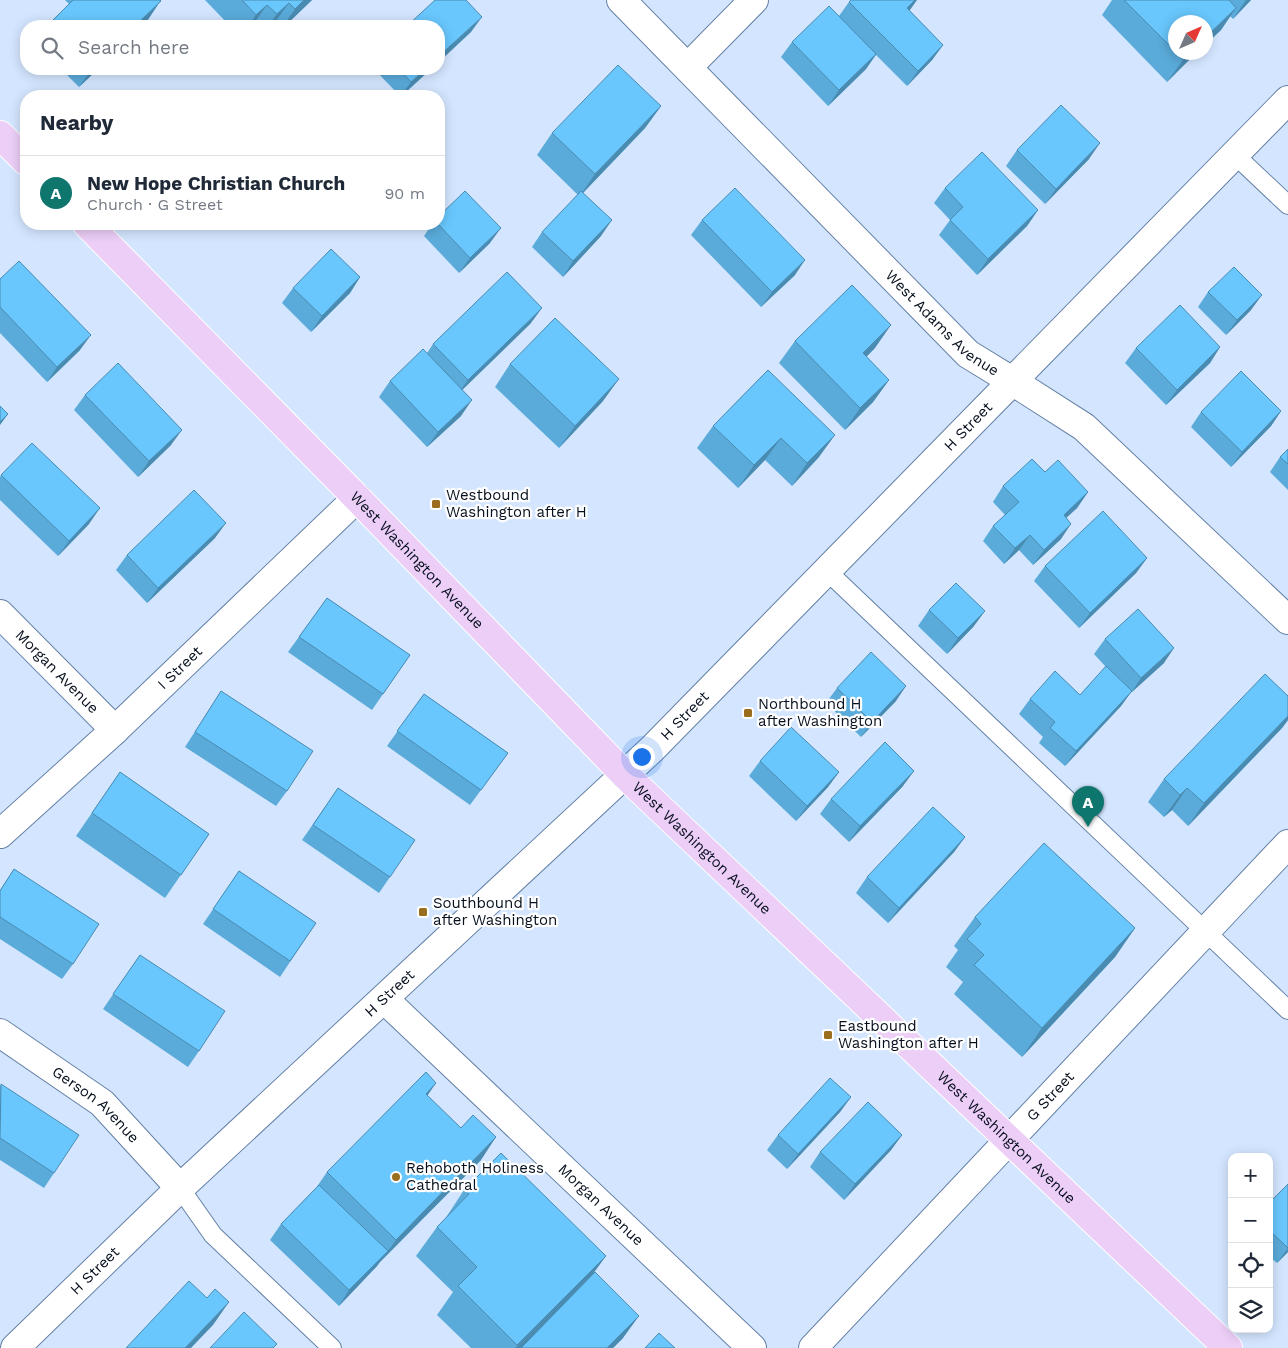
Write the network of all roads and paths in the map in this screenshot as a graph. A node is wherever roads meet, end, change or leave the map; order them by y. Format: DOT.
graph roads {
  1 [pos="621,0"];
  2 [pos="754,0"];
  3 [pos="688,67"];
  4 [pos="1288,100"];
  5 [pos="0,135"];
  6 [pos="1234,154"];
  7 [pos="20,155"];
  8 [pos="1288,205"];
  9 [pos="94,230"];
  10 [pos="1012,380"];
  11 [pos="357,498"];
  12 [pos="826,570"];
  13 [pos="0,614"];
  14 [pos="1288,620"];
  15 [pos="115,730"];
  16 [pos="625,775"];
  17 [pos="0,834"];
  18 [pos="1288,844"];
  19 [pos="1206,932"];
  20 [pos="384,999"];
  21 [pos="1288,1010"];
  22 [pos="0,1033"];
  23 [pos="1010,1139"];
  24 [pos="180,1188"];
  25 [pos="15,1348"];
  26 [pos="332,1348"];
  27 [pos="752,1348"];
  28 [pos="813,1348"];
  29 [pos="1228,1348"];
  1 -- 3 [label="street, West Adams Avenue"];
  2 -- 3 [label="street"];
  3 -- 10 [label="street, West Adams Avenue"];
  4 -- 6 [label="street, H Street"];
  5 -- 7 [label="main road"];
  6 -- 8 [label="lane"];
  6 -- 10 [label="street, H Street"];
  9 -- 11 [label="main road, West Washington Avenue"];
  10 -- 12 [label="street, H Street"];
  10 -- 14 [label="street, West Adams Avenue"];
  11 -- 15 [label="street, I Street"];
  11 -- 16 [label="main road, West Washington Avenue"];
  12 -- 16 [label="street, H Street"];
  12 -- 19 [label="lane"];
  13 -- 15 [label="street, Morgan Avenue"];
  15 -- 17 [label="street, I Street"];
  16 -- 20 [label="street, H Street"];
  16 -- 23 [label="main road, West Washington Avenue"];
  18 -- 19 [label="street, G Street"];
  19 -- 21 [label="lane"];
  19 -- 23 [label="street, G Street"];
  20 -- 24 [label="street, H Street"];
  20 -- 27 [label="street, Morgan Avenue"];
  22 -- 24 [label="street, Gerson Avenue"];
  23 -- 28 [label="street, G Street"];
  23 -- 29 [label="main road, West Washington Avenue"];
  24 -- 25 [label="street, H Street"];
  24 -- 26 [label="lane"];
}
